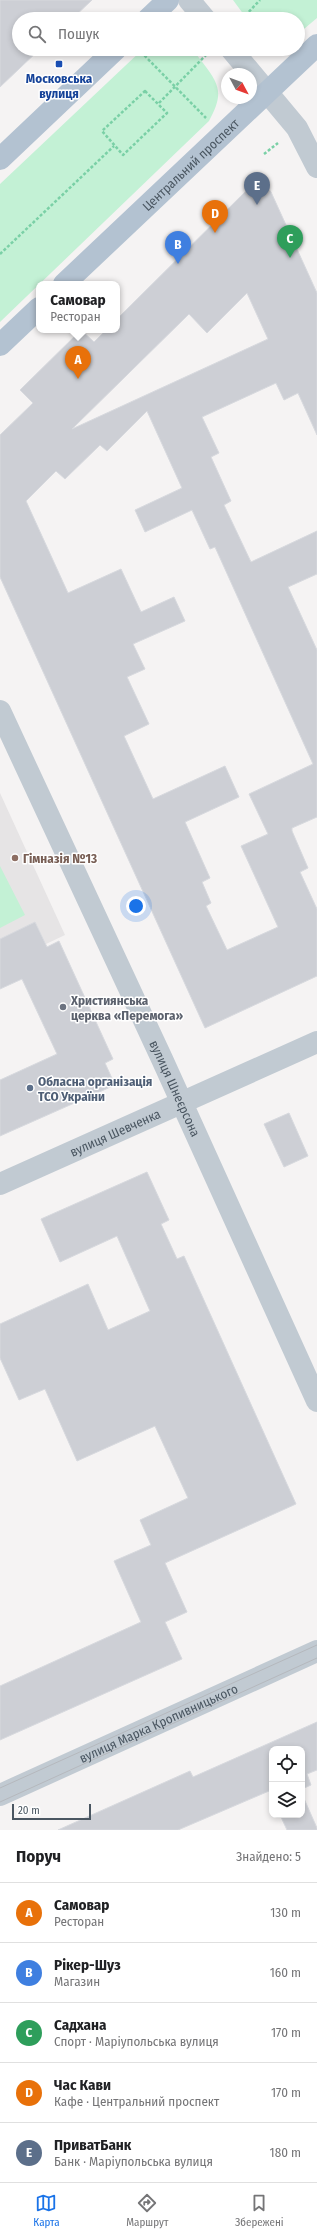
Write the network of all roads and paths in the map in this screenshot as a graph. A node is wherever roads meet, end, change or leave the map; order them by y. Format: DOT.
graph roads {
  1 [pos="168,0"];
  2 [pos="189,0"];
  3 [pos="260,0"];
  4 [pos="155,12"];
  5 [pos="199,12"];
  6 [pos="249,12"];
  7 [pos="317,45"];
  8 [pos="109,56"];
  9 [pos="145,56"];
  10 [pos="205,56"];
  11 [pos="236,56"];
  12 [pos="305,56"];
  13 [pos="305,56"];
  14 [pos="175,87"];
  15 [pos="266,91"];
  16 [pos="159,103"];
  17 [pos="209,121"];
  18 [pos="114,146"];
  19 [pos="0,159"];
  20 [pos="317,167"];
  21 [pos="0,254"];
  22 [pos="67,281"];
  23 [pos="36,311"];
  24 [pos="0,345"];
  25 [pos="0,711"];
  26 [pos="317,1042"];
  27 [pos="182,1103"];
  28 [pos="0,1184"];
  29 [pos="317,1401"];
  30 [pos="317,1651"];
  31 [pos="0,1795"];
  1 -- 4 [label="main road"];
  2 -- 5 [label="street"];
  3 -- 6 [label="path"];
  7 -- 13 [label="main road, Центральний проспект"];
  8 -- 19 [label="main road"];
  9 -- 14 [label="path"];
  10 -- 14 [label="path"];
  11 -- 15 [label="street"];
  12 -- 15 [label="main road, Центральний проспект"];
  14 -- 16 [label="path"];
  14 -- 17 [label="path"];
  15 -- 20 [label="street"];
  15 -- 22 [label="main road, Центральний проспект"];
  16 -- 18 [label="path"];
  16 -- 18 [label="path"];
  18 -- 21 [label="path"];
  23 -- 24 [label="main road"];
  25 -- 27 [label="street, вулиця Шнеєрсона"];
  26 -- 27 [label="street, вулиця Шевченка"];
  27 -- 28 [label="street, вулиця Шевченка"];
  27 -- 29 [label="street, вулиця Шнеєрсона"];
  30 -- 31 [label="street, вулиця Марка Кропивницького"];
}
